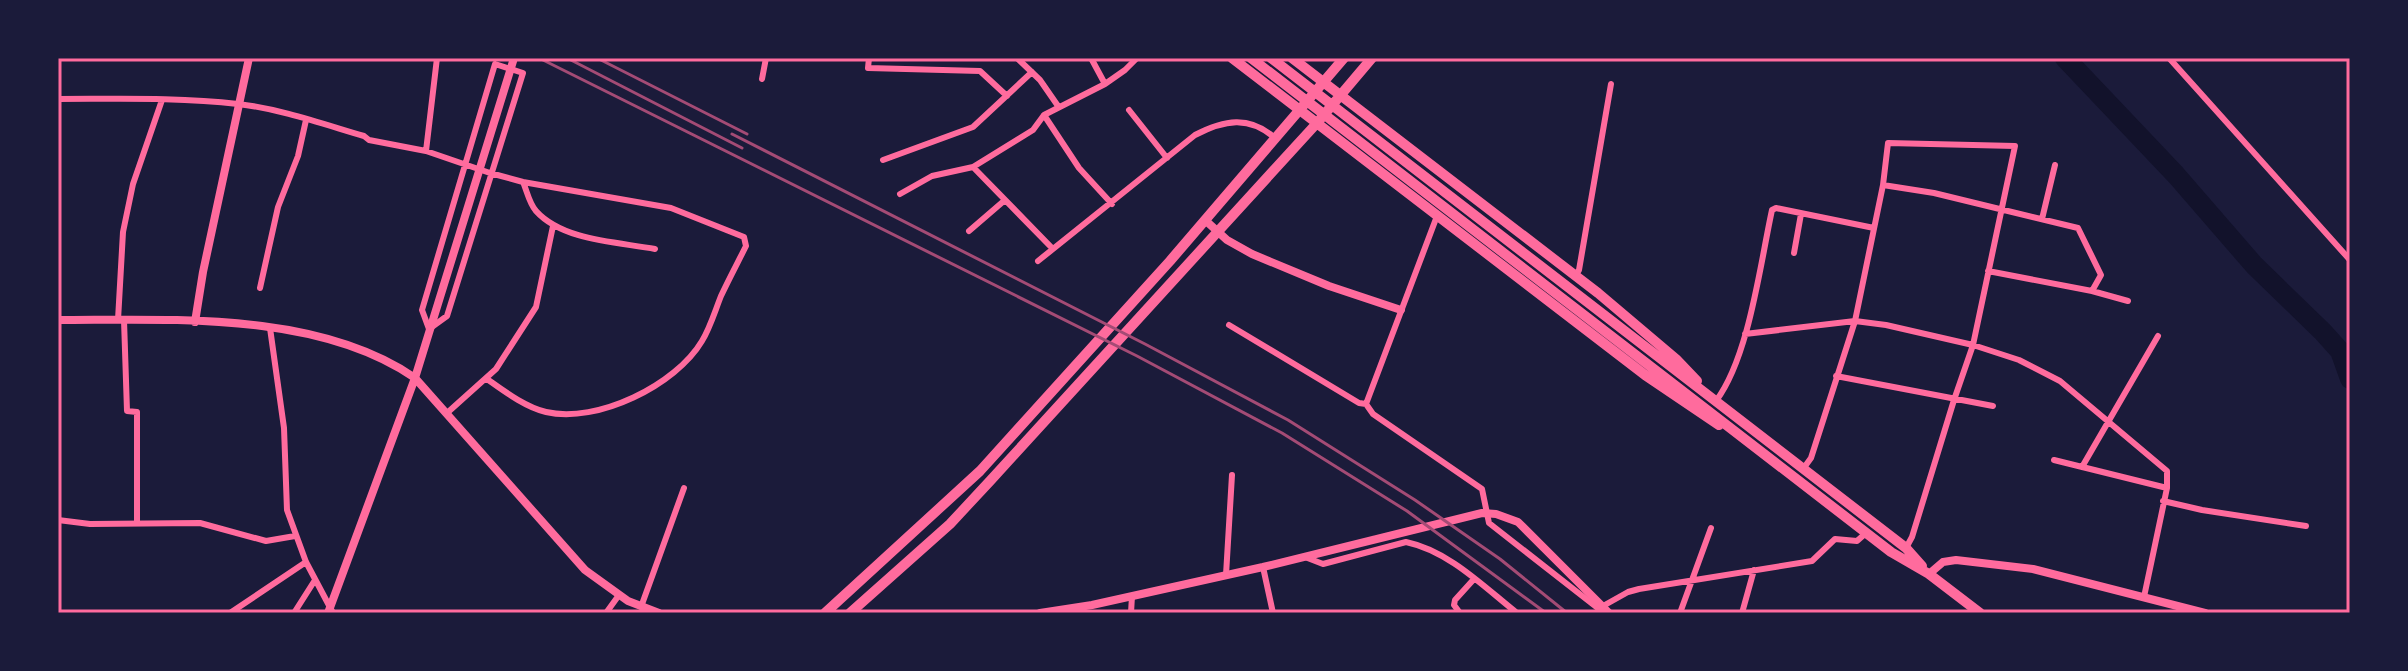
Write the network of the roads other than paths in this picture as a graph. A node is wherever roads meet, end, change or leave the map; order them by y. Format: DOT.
graph roads {
  1 [pos="249,58"];
  2 [pos="437,58"];
  3 [pos="514,58"];
  4 [pos="766,58"];
  5 [pos="869,58"];
  6 [pos="1017,58"];
  7 [pos="1091,58"];
  8 [pos="1137,58"];
  9 [pos="1232,58"];
  10 [pos="1251,58"];
  11 [pos="1271,58"];
  12 [pos="1292,58"];
  13 [pos="1344,58"];
  14 [pos="1372,58"];
  15 [pos="2169,58"];
  16 [pos="1032,72"];
  17 [pos="762,79"];
  18 [pos="1323,82"];
  19 [pos="1105,84"];
  20 [pos="1611,84"];
  21 [pos="1007,96"];
  22 [pos="1340,96"];
  23 [pos="58,99"];
  24 [pos="162,100"];
  25 [pos="238,104"];
  26 [pos="1058,106"];
  27 [pos="1129,110"];
  28 [pos="1300,110"];
  29 [pos="1044,115"];
  30 [pos="306,120"];
  31 [pos="1317,123"];
  32 [pos="1275,138"];
  33 [pos="426,151"];
  34 [pos="1167,158"];
  35 [pos="883,160"];
  36 [pos="465,165"];
  37 [pos="2055,165"];
  38 [pos="973,167"];
  39 [pos="490,173"];
  40 [pos="523,182"];
  41 [pos="1883,185"];
  42 [pos="900,194"];
  43 [pos="1005,200"];
  44 [pos="1112,204"];
  45 [pos="2001,209"];
  46 [pos="1801,214"];
  47 [pos="1437,216"];
  48 [pos="2042,219"];
  49 [pos="1205,220"];
  50 [pos="553,226"];
  51 [pos="1874,228"];
  52 [pos="969,231"];
  53 [pos="1218,231"];
  54 [pos="1052,248"];
  55 [pos="655,249"];
  56 [pos="1794,253"];
  57 [pos="2350,260"];
  58 [pos="1038,261"];
  59 [pos="1988,271"];
  60 [pos="1575,276"];
  61 [pos="260,288"];
  62 [pos="2092,291"];
  63 [pos="2128,301"];
  64 [pos="1401,310"];
  65 [pos="58,320"];
  66 [pos="121,320"];
  67 [pos="1855,321"];
  68 [pos="195,322"];
  69 [pos="1229,325"];
  70 [pos="270,328"];
  71 [pos="429,329"];
  72 [pos="1745,334"];
  73 [pos="2158,336"];
  74 [pos="1973,345"];
  75 [pos="1836,376"];
  76 [pos="415,378"];
  77 [pos="487,379"];
  78 [pos="1954,400"];
  79 [pos="1715,401"];
  80 [pos="1366,404"];
  81 [pos="1993,406"];
  82 [pos="447,413"];
  83 [pos="2109,422"];
  84 [pos="1739,434"];
  85 [pos="2054,460"];
  86 [pos="2082,467"];
  87 [pos="1803,469"];
  88 [pos="1232,475"];
  89 [pos="684,488"];
  90 [pos="2167,488"];
  91 [pos="2163,501"];
  92 [pos="58,520"];
  93 [pos="137,523"];
  94 [pos="2306,526"];
  95 [pos="1711,528"];
  96 [pos="1866,533"];
  97 [pos="295,536"];
  98 [pos="1906,548"];
  99 [pos="1305,557"];
  100 [pos="306,562"];
  101 [pos="1263,567"];
  102 [pos="1754,570"];
  103 [pos="1929,574"];
  104 [pos="1226,575"];
  105 [pos="1474,579"];
  106 [pos="315,580"];
  107 [pos="1691,583"];
  108 [pos="619,595"];
  109 [pos="1132,596"];
  110 [pos="2144,597"];
  111 [pos="641,607"];
  112 [pos="330,611"];
  113 [pos="1606,611"];
  114 [pos="230,613"];
  115 [pos="294,613"];
  116 [pos="606,613"];
  117 [pos="659,613"];
  118 [pos="825,613"];
  119 [pos="850,613"];
  120 [pos="1040,613"];
  121 [pos="1131,613"];
  122 [pos="1273,613"];
  123 [pos="1460,613"];
  124 [pos="1517,613"];
  125 [pos="1680,613"];
  126 [pos="1742,613"];
  127 [pos="1980,613"];
  128 [pos="2205,613"];
  1 -- 25 [label="street"];
  2 -- 33 [label="street"];
  3 -- 71 [label="street"];
  4 -- 17 [label="street"];
  5 -- 21 [label="street"];
  6 -- 16 [label="street"];
  7 -- 19 [label="street"];
  8 -- 19 [label="street"];
  9 -- 28 [label="highway"];
  10 -- 84 [label="highway"];
  11 -- 79 [label="highway"];
  12 -- 18 [label="highway"];
  13 -- 18 [label="highway"];
  14 -- 22 [label="highway"];
  15 -- 57 [label="street"];
  16 -- 21 [label="street"];
  16 -- 26 [label="street"];
  18 -- 22 [label="highway"];
  18 -- 28 [label="highway"];
  19 -- 26 [label="street"];
  20 -- 60 [label="street"];
  21 -- 35 [label="street"];
  22 -- 31 [label="highway"];
  22 -- 60 [label="highway"];
  23 -- 24 [label="street"];
  24 -- 25 [label="street"];
  24 -- 66 [label="street"];
  25 -- 30 [label="street"];
  25 -- 68 [label="street"];
  26 -- 29 [label="street"];
  27 -- 34 [label="street"];
  28 -- 31 [label="highway"];
  28 -- 32 [label="highway"];
  29 -- 38 [label="street"];
  29 -- 44 [label="street"];
  30 -- 33 [label="street"];
  30 -- 61 [label="street"];
  31 -- 47 [label="highway"];
  31 -- 53 [label="highway"];
  32 -- 34 [label="street"];
  32 -- 49 [label="highway"];
  33 -- 36 [label="street"];
  34 -- 44 [label="street"];
  36 -- 39 [label="street"];
  36 -- 39 [label="street"];
  36 -- 71 [label="street"];
  37 -- 48 [label="street"];
  38 -- 42 [label="street"];
  38 -- 43 [label="street"];
  39 -- 40 [label="street"];
  39 -- 71 [label="street"];
  40 -- 50 [label="street"];
  40 -- 77 [label="street"];
  41 -- 45 [label="street"];
  41 -- 45 [label="street"];
  41 -- 51 [label="street"];
  43 -- 52 [label="street"];
  43 -- 54 [label="street"];
  44 -- 54 [label="street"];
  45 -- 48 [label="street"];
  45 -- 59 [label="street"];
  46 -- 51 [label="street"];
  46 -- 56 [label="street"];
  46 -- 72 [label="street"];
  47 -- 64 [label="street"];
  47 -- 84 [label="highway"];
  48 -- 62 [label="street"];
  49 -- 53 [label="street"];
  49 -- 118 [label="highway"];
  50 -- 55 [label="street"];
  50 -- 77 [label="street"];
  51 -- 67 [label="street"];
  53 -- 64 [label="street"];
  53 -- 119 [label="highway"];
  54 -- 58 [label="street"];
  59 -- 62 [label="street"];
  59 -- 74 [label="street"];
  60 -- 79 [label="highway"];
  62 -- 63 [label="street"];
  64 -- 80 [label="street"];
  65 -- 66 [label="street"];
  66 -- 68 [label="street"];
  66 -- 93 [label="street"];
  67 -- 72 [label="street"];
  67 -- 74 [label="street"];
  67 -- 75 [label="street"];
  68 -- 70 [label="street"];
  69 -- 80 [label="street"];
  70 -- 76 [label="street"];
  70 -- 97 [label="street"];
  71 -- 76 [label="street"];
  72 -- 79 [label="street"];
  73 -- 83 [label="street"];
  74 -- 78 [label="street"];
  74 -- 83 [label="street"];
  75 -- 78 [label="street"];
  75 -- 87 [label="street"];
  76 -- 82 [label="street"];
  76 -- 112 [label="street"];
  77 -- 82 [label="street"];
  78 -- 81 [label="street"];
  78 -- 98 [label="street"];
  79 -- 87 [label="highway"];
  80 -- 113 [label="street"];
  82 -- 108 [label="street"];
  83 -- 86 [label="street"];
  83 -- 90 [label="street"];
  84 -- 96 [label="highway"];
  85 -- 86 [label="street"];
  86 -- 90 [label="street"];
  87 -- 98 [label="highway"];
  88 -- 104 [label="street"];
  89 -- 111 [label="street"];
  90 -- 91 [label="street"];
  91 -- 94 [label="street"];
  91 -- 110 [label="street"];
  92 -- 93 [label="street"];
  93 -- 97 [label="street"];
  95 -- 107 [label="street"];
  96 -- 102 [label="street"];
  96 -- 103 [label="highway"];
  97 -- 100 [label="street"];
  98 -- 103 [label="highway"];
  99 -- 101 [label="street"];
  99 -- 105 [label="street"];
  99 -- 113 [label="street"];
  100 -- 106 [label="street"];
  100 -- 114 [label="street"];
  101 -- 104 [label="street"];
  101 -- 122 [label="street"];
  102 -- 107 [label="street"];
  102 -- 126 [label="street"];
  103 -- 110 [label="street"];
  103 -- 127 [label="highway"];
  104 -- 109 [label="street"];
  105 -- 123 [label="street"];
  105 -- 124 [label="street"];
  106 -- 112 [label="street"];
  106 -- 115 [label="street"];
  107 -- 113 [label="street"];
  107 -- 125 [label="street"];
  108 -- 111 [label="street"];
  108 -- 116 [label="street"];
  109 -- 120 [label="street"];
  109 -- 121 [label="street"];
  110 -- 128 [label="street"];
  111 -- 117 [label="street"];
}
